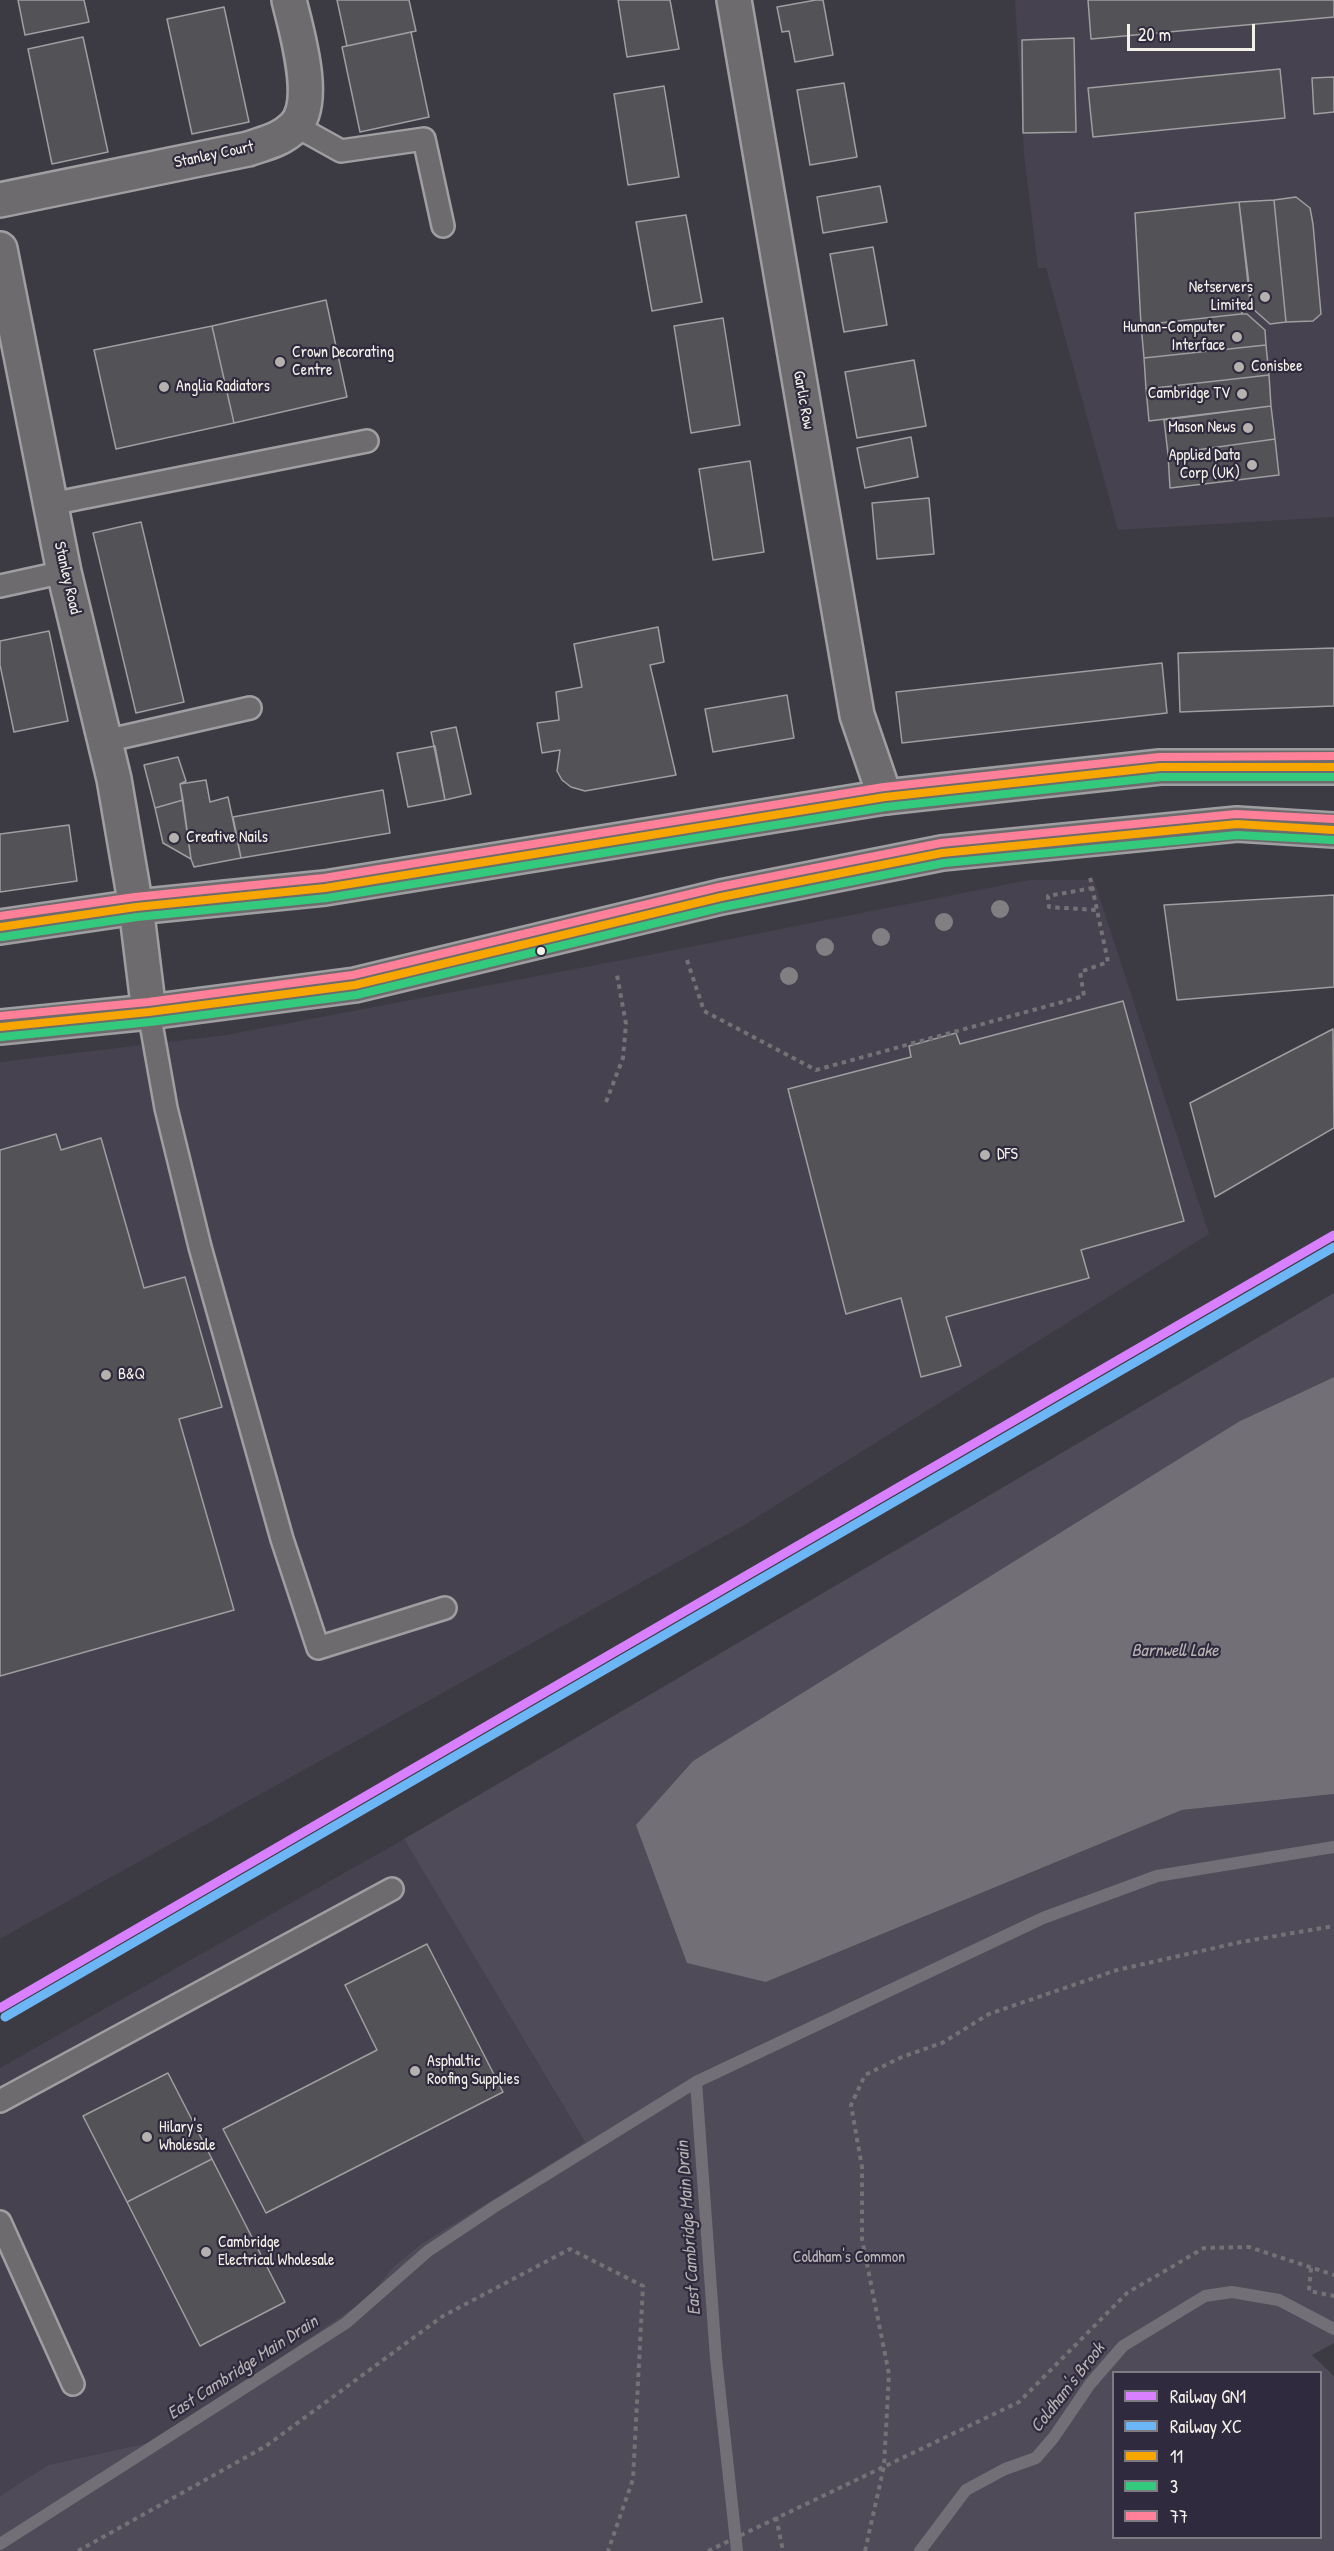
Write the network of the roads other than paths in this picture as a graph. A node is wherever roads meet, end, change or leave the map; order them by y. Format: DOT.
graph roads {
  1 [pos="289,0"];
  2 [pos="734,0"];
  3 [pos="296,126"];
  4 [pos="0,200"];
  5 [pos="443,226"];
  6 [pos="0,249"];
  7 [pos="368,441"];
  8 [pos="51,504"];
  9 [pos="64,572"];
  10 [pos="0,586"];
  11 [pos="250,708"];
  12 [pos="105,741"];
  13 [pos="1334,766"];
  14 [pos="885,797"];
  15 [pos="1334,830"];
  16 [pos="136,907"];
  17 [pos="0,927"];
  18 [pos="149,1012"];
  19 [pos="0,1027"];
  20 [pos="445,1608"];
  21 [pos="392,1889"];
  22 [pos="0,2101"];
  23 [pos="0,2222"];
  24 [pos="73,2384"];
  1 -- 3 [label="main road"];
  2 -- 14 [label="main road, Garlic Row"];
  3 -- 4 [label="main road, Stanley Court"];
  3 -- 5 [label="lane"];
  6 -- 8 [label="main road, Stanley Road"];
  7 -- 8 [label="lane"];
  8 -- 9 [label="main road, Stanley Road"];
  9 -- 10 [label="lane"];
  9 -- 12 [label="main road, Stanley Road"];
  11 -- 12 [label="lane"];
  12 -- 16 [label="main road, Stanley Road"];
  13 -- 14 [label="main road"];
  14 -- 16 [label="main road"];
  15 -- 18 [label="main road"];
  16 -- 17 [label="main road"];
  16 -- 18 [label="main road, Stanley Road"];
  18 -- 19 [label="main road"];
  18 -- 20 [label="lane"];
  21 -- 22 [label="lane"];
  23 -- 24 [label="lane"];
}
